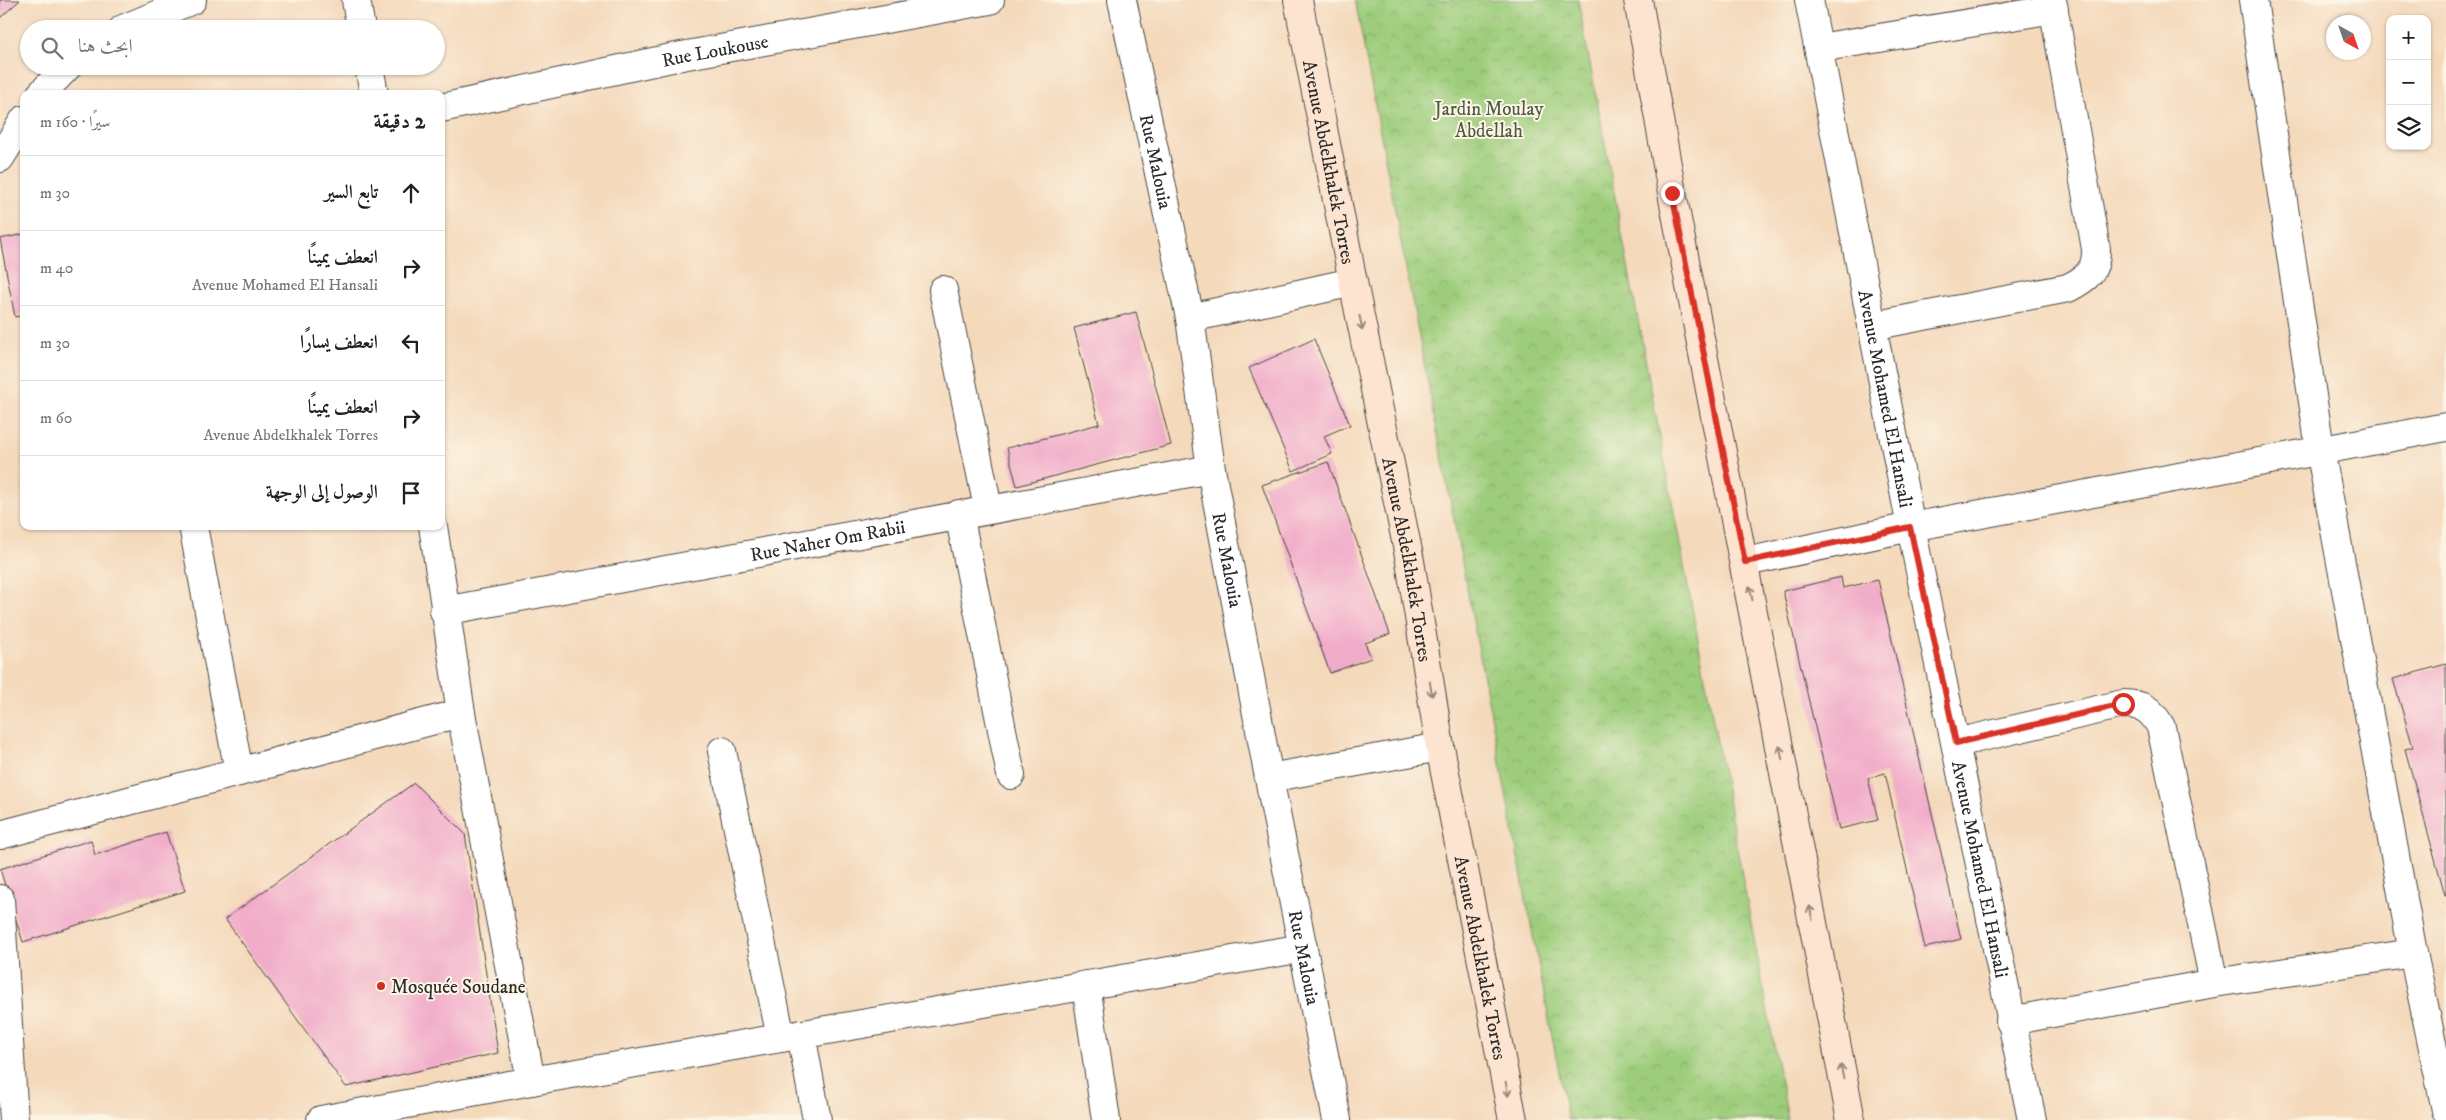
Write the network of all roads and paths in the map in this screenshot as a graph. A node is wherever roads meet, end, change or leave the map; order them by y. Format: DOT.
graph roads {
  1 [pos="192,0"];
  2 [pos="356,0"];
  3 [pos="990,0"];
  4 [pos="1122,0"];
  5 [pos="1298,0"];
  6 [pos="1638,0"];
  7 [pos="1810,0"];
  8 [pos="2253,0"];
  9 [pos="2053,4"];
  10 [pos="144,20"];
  11 [pos="360,20"];
  12 [pos="1819,48"];
  13 [pos="59,75"];
  14 [pos="371,75"];
  15 [pos="45,90"];
  16 [pos="373,90"];
  17 [pos="445,107"];
  18 [pos="20,126"];
  19 [pos="0,158"];
  20 [pos="1352,282"];
  21 [pos="943,290"];
  22 [pos="1190,318"];
  23 [pos="1872,326"];
  24 [pos="2446,427"];
  25 [pos="2320,449"];
  26 [pos="1211,469"];
  27 [pos="988,508"];
  28 [pos="959,514"];
  29 [pos="1910,527"];
  30 [pos="195,530"];
  31 [pos="434,530"];
  32 [pos="1745,562"];
  33 [pos="444,611"];
  34 [pos="461,713"];
  35 [pos="1956,743"];
  36 [pos="1440,747"];
  37 [pos="722,751"];
  38 [pos="239,772"];
  39 [pos="1011,775"];
  40 [pos="1269,778"];
  41 [pos="0,835"];
  42 [pos="0,899"];
  43 [pos="1303,948"];
  44 [pos="2413,953"];
  45 [pos="2214,983"];
  46 [pos="1086,985"];
  47 [pos="2010,1021"];
  48 [pos="791,1036"];
  49 [pos="531,1081"];
  50 [pos="2446,1110"];
  51 [pos="398,1113"];
  52 [pos="14,1120"];
  53 [pos="321,1120"];
  54 [pos="817,1120"];
  55 [pos="1106,1120"];
  56 [pos="1337,1120"];
  57 [pos="1513,1120"];
  58 [pos="1851,1120"];
  59 [pos="2032,1120"];
  1 -- 10 [label="street"];
  2 -- 11 [label="street"];
  3 -- 17 [label="street, Rue Loukouse"];
  4 -- 22 [label="street, Rue Malouia"];
  5 -- 20 [label="street, Avenue Abdelkhalek Torres"];
  6 -- 32 [label="street"];
  7 -- 12 [label="street, Avenue Mohamed El Hansali"];
  8 -- 25 [label="street"];
  9 -- 12 [label="street"];
  9 -- 23 [label="street"];
  12 -- 23 [label="street, Avenue Mohamed El Hansali"];
  13 -- 15 [label="street"];
  14 -- 16 [label="street"];
  18 -- 19 [label="street"];
  20 -- 22 [label="street"];
  20 -- 36 [label="street, Avenue Abdelkhalek Torres, one-way"];
  21 -- 27 [label="street"];
  22 -- 26 [label="street, Rue Malouia"];
  23 -- 29 [label="street, Avenue Mohamed El Hansali"];
  24 -- 25 [label="street"];
  25 -- 29 [label="street"];
  25 -- 44 [label="street"];
  26 -- 27 [label="street, Rue Naher Om Rabii"];
  26 -- 40 [label="street, Rue Malouia"];
  27 -- 28 [label="street, Rue Naher Om Rabii"];
  28 -- 33 [label="street, Rue Naher Om Rabii"];
  28 -- 39 [label="street"];
  29 -- 32 [label="street"];
  29 -- 35 [label="street, Avenue Mohamed El Hansali"];
  30 -- 38 [label="street"];
  31 -- 33 [label="street"];
  58 -- 32 [label="street, one-way"];
  33 -- 34 [label="street"];
  34 -- 38 [label="street"];
  34 -- 49 [label="street"];
  35 -- 45 [label="street"];
  35 -- 47 [label="street, Avenue Mohamed El Hansali"];
  36 -- 40 [label="street"];
  36 -- 57 [label="street, Avenue Abdelkhalek Torres, one-way"];
  37 -- 48 [label="street"];
  38 -- 41 [label="street"];
  40 -- 43 [label="street, Rue Malouia"];
  42 -- 52 [label="street"];
  43 -- 46 [label="street"];
  43 -- 56 [label="street, Rue Malouia"];
  44 -- 45 [label="street"];
  44 -- 50 [label="street"];
  45 -- 47 [label="street"];
  46 -- 48 [label="street"];
  46 -- 55 [label="street"];
  47 -- 59 [label="street, Avenue Mohamed El Hansali"];
  48 -- 49 [label="street"];
  48 -- 54 [label="street"];
  49 -- 51 [label="street"];
  51 -- 53 [label="street"];
}
